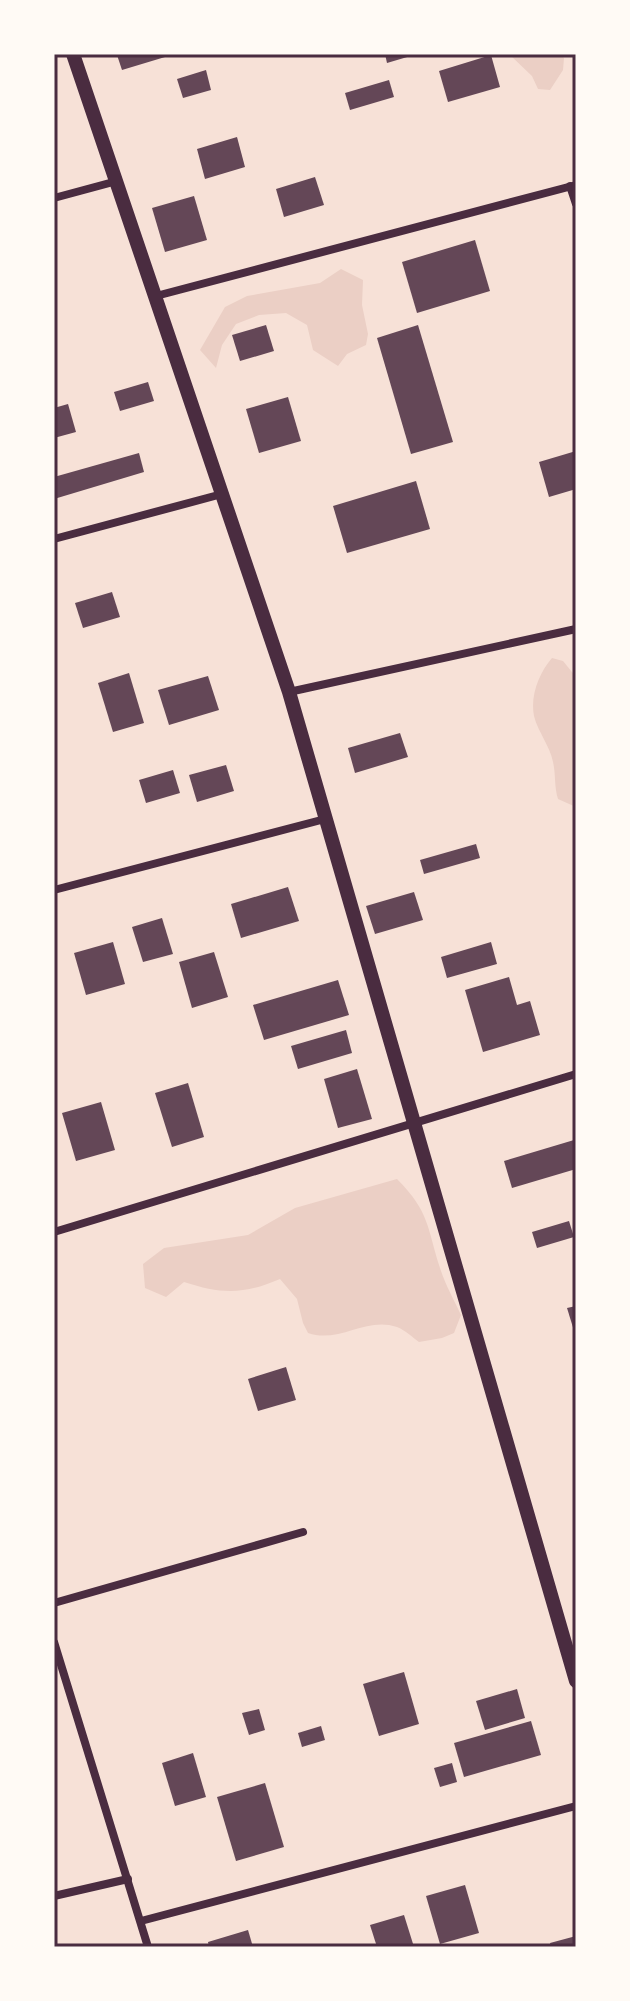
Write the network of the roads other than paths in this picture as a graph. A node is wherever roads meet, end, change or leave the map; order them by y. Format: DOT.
graph roads {
  1 [pos="73,54"];
  2 [pos="117,181"];
  3 [pos="573,186"];
  4 [pos="54,198"];
  5 [pos="576,204"];
  6 [pos="156,296"];
  7 [pos="222,494"];
  8 [pos="54,539"];
  9 [pos="576,629"];
  10 [pos="289,692"];
  11 [pos="325,819"];
  12 [pos="54,890"];
  13 [pos="576,1074"];
  14 [pos="413,1122"];
  15 [pos="54,1232"];
  16 [pos="303,1532"];
  17 [pos="54,1603"];
  18 [pos="54,1642"];
  19 [pos="576,1681"];
  20 [pos="576,1806"];
  21 [pos="128,1879"];
  22 [pos="54,1896"];
  23 [pos="141,1921"];
  24 [pos="148,1947"];
  1 -- 2 [label="street"];
  2 -- 4 [label="street"];
  2 -- 6 [label="street"];
  3 -- 5 [label="street"];
  3 -- 6 [label="street"];
  6 -- 7 [label="street"];
  7 -- 8 [label="street"];
  7 -- 10 [label="street"];
  9 -- 10 [label="street"];
  10 -- 11 [label="street"];
  11 -- 12 [label="street"];
  11 -- 14 [label="street"];
  13 -- 14 [label="street"];
  14 -- 15 [label="street"];
  14 -- 19 [label="street"];
  16 -- 17 [label="street"];
  18 -- 21 [label="street"];
  20 -- 23 [label="street"];
  21 -- 22 [label="street"];
  21 -- 23 [label="street"];
  23 -- 24 [label="street"];
}
